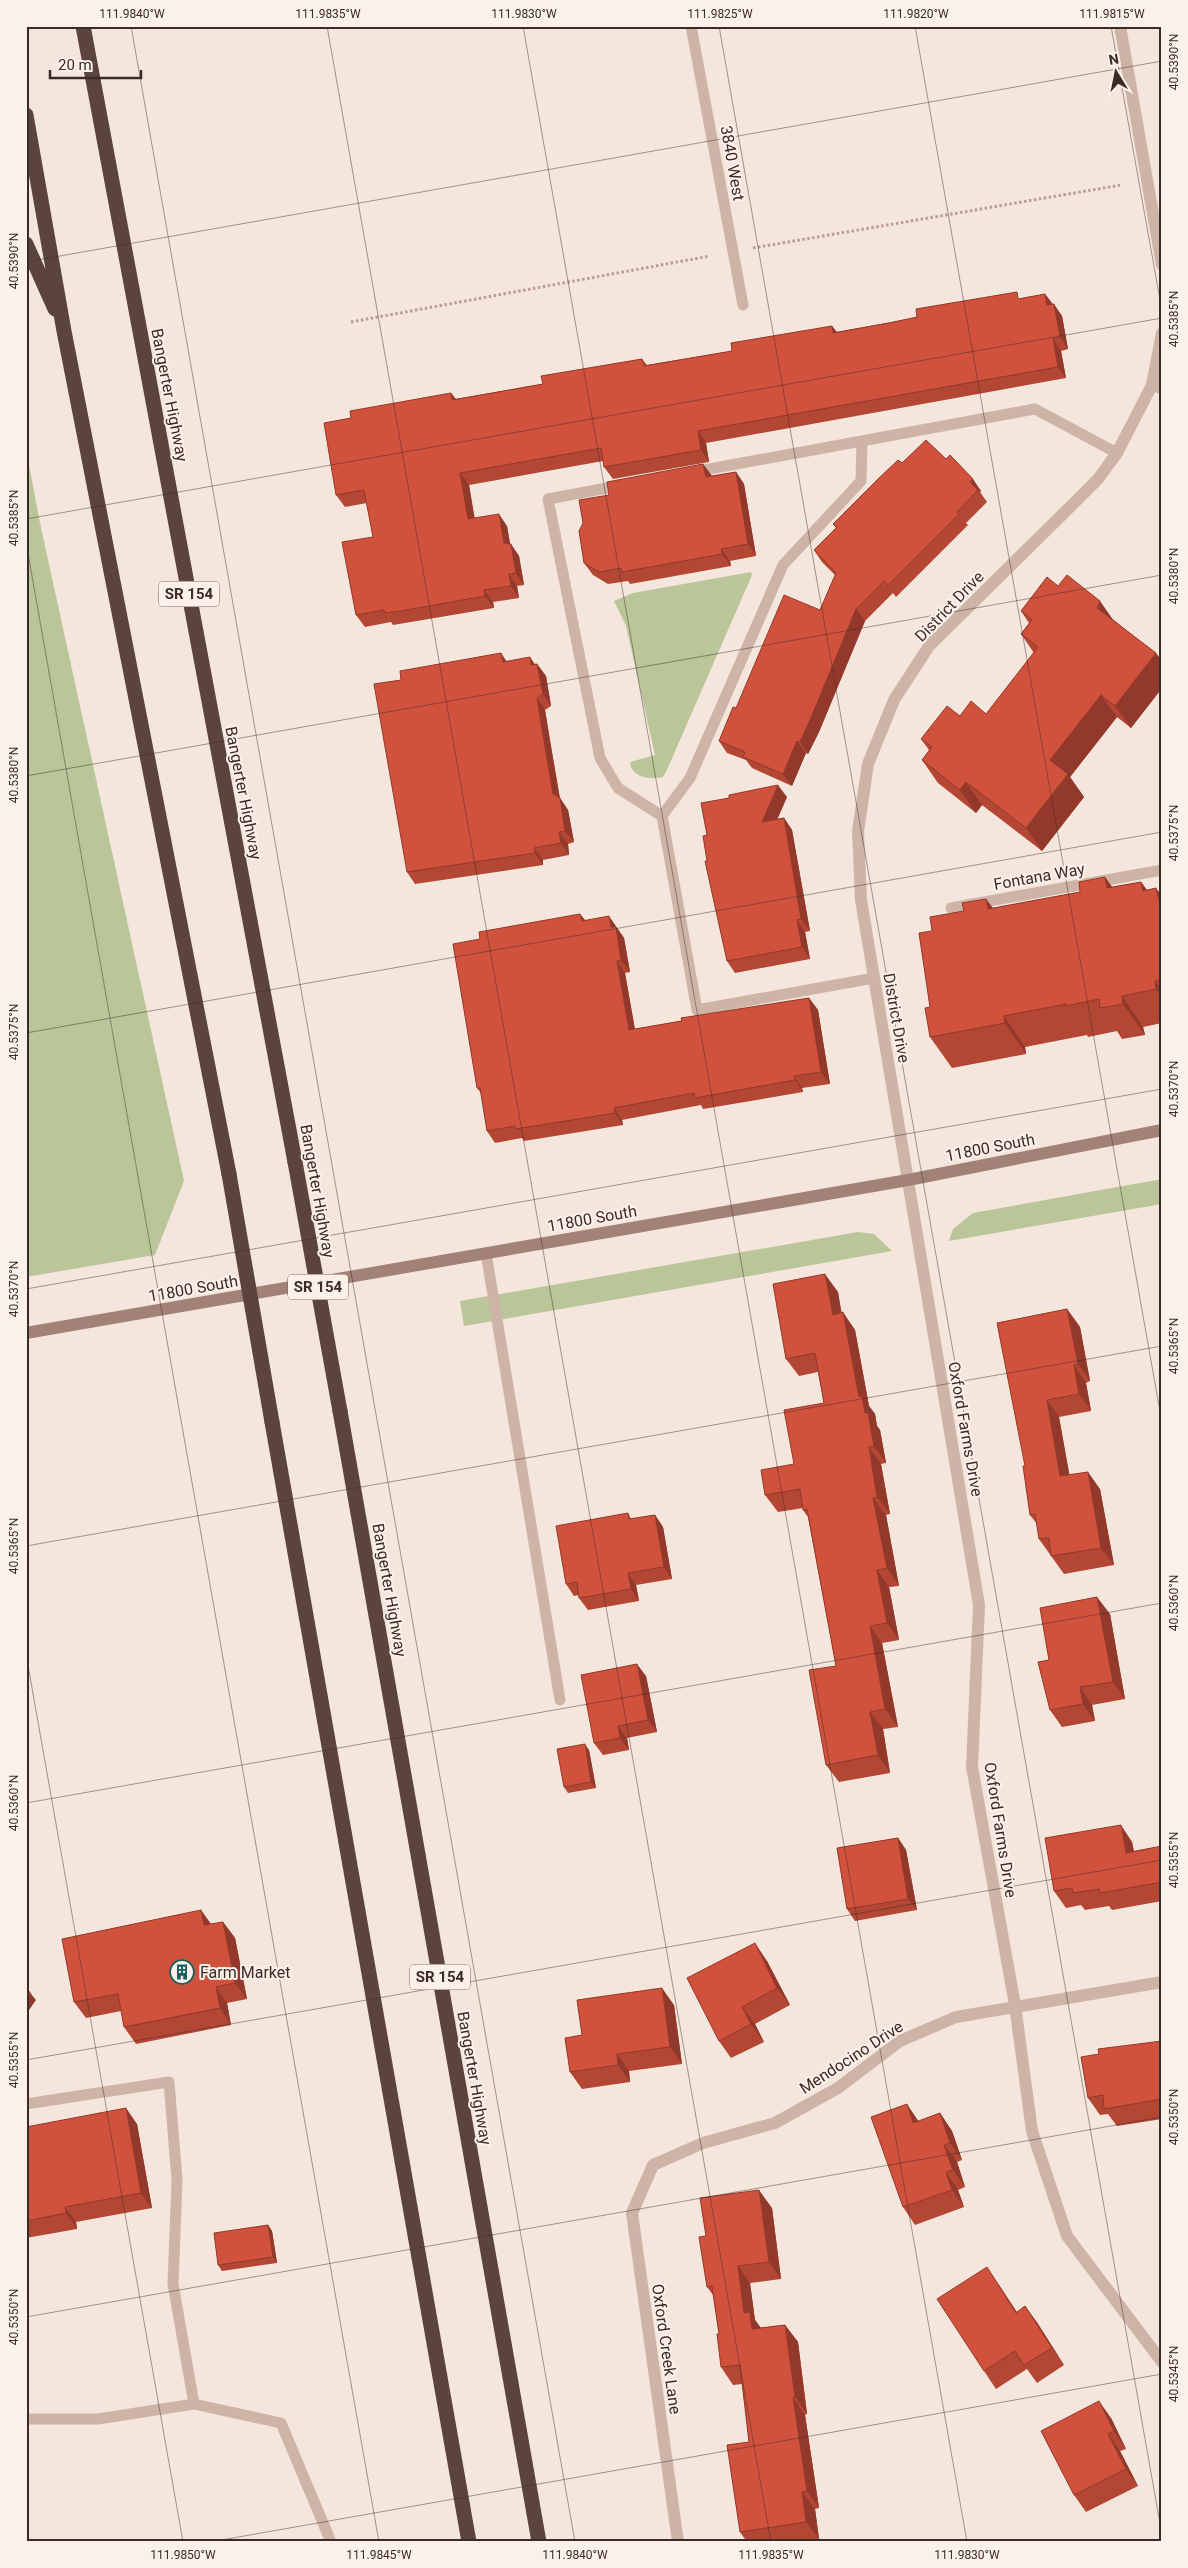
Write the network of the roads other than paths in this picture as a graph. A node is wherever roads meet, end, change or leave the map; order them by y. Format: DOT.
graph roads {
  1 [pos="83,26"];
  2 [pos="691,26"];
  3 [pos="1120,26"];
  4 [pos="26,115"];
  5 [pos="1159,233"];
  6 [pos="26,244"];
  7 [pos="1162,265"];
  8 [pos="743,305"];
  9 [pos="64,331"];
  10 [pos="1162,333"];
  11 [pos="1157,387"];
  12 [pos="862,441"];
  13 [pos="1117,453"];
  14 [pos="685,474"];
  15 [pos="636,483"];
  16 [pos="662,816"];
  17 [pos="1162,870"];
  18 [pos="951,908"];
  19 [pos="874,978"];
  20 [pos="1162,1130"];
  21 [pos="908,1180"];
  22 [pos="486,1253"];
  23 [pos="26,1333"];
  24 [pos="560,1700"];
  25 [pos="1162,1982"];
  26 [pos="1015,2005"];
  27 [pos="26,2104"];
  28 [pos="653,2165"];
  29 [pos="1162,2362"];
  30 [pos="194,2404"];
  31 [pos="26,2419"];
  32 [pos="331,2542"];
  33 [pos="469,2542"];
  34 [pos="539,2542"];
  35 [pos="678,2542"];
  1 -- 34 [label="highway, Bangerter Highway / SR 154, bridge"];
  2 -- 8 [label="lane, 3840 West"];
  3 -- 5 [label="street"];
  4 -- 9 [label="highway"];
  5 -- 7 [label="street"];
  6 -- 9 [label="highway"];
  9 -- 33 [label="highway, bridge"];
  10 -- 11 [label="street, District Drive"];
  11 -- 13 [label="street, District Drive"];
  12 -- 13 [label="lane"];
  12 -- 14 [label="lane"];
  12 -- 16 [label="lane"];
  13 -- 19 [label="street, District Drive"];
  15 -- 16 [label="lane"];
  16 -- 19 [label="lane"];
  17 -- 18 [label="lane, Fontana Way"];
  19 -- 21 [label="street, District Drive"];
  20 -- 21 [label="main road, 11800 South"];
  21 -- 22 [label="main road, 11800 South"];
  21 -- 26 [label="street, Oxford Farms Drive"];
  22 -- 23 [label="main road, 11800 South"];
  22 -- 24 [label="lane"];
  25 -- 26 [label="street, Mendocino Drive"];
  26 -- 28 [label="street, Mendocino Drive"];
  26 -- 29 [label="street, Oxford Farms Drive"];
  27 -- 30 [label="lane"];
  28 -- 35 [label="street, Oxford Creek Lane"];
  30 -- 31 [label="lane"];
  30 -- 32 [label="lane"];
}
